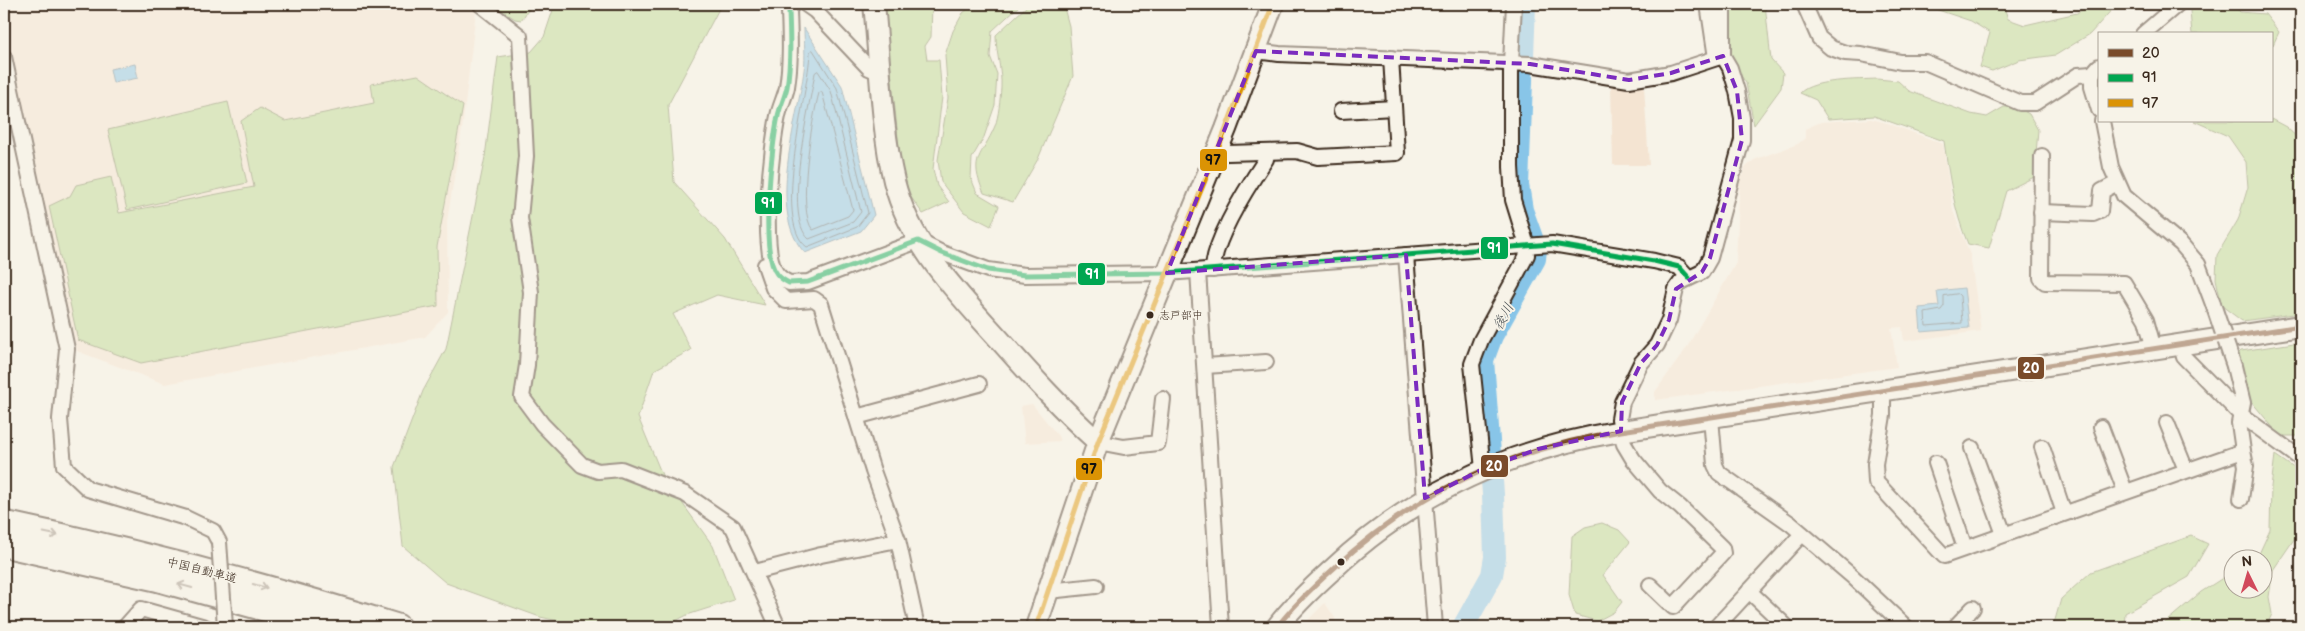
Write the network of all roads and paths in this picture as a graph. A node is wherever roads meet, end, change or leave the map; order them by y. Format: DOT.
graph roads {
  1 [pos="480,4"];
  2 [pos="792,4"];
  3 [pos="805,4"];
  4 [pos="874,4"];
  5 [pos="1273,4"];
  6 [pos="1514,4"];
  7 [pos="1708,4"];
  8 [pos="1725,4"];
  9 [pos="1804,4"];
  10 [pos="2178,4"];
  11 [pos="2145,32"];
  12 [pos="1256,50"];
  13 [pos="4,57"];
  14 [pos="1720,57"];
  15 [pos="1391,58"];
  16 [pos="1520,64"];
  17 [pos="2095,70"];
  18 [pos="881,73"];
  19 [pos="2098,107"];
  20 [pos="1394,108"];
  21 [pos="1341,111"];
  22 [pos="2102,122"];
  23 [pos="1217,150"];
  24 [pos="1267,152"];
  25 [pos="2042,156"];
  26 [pos="2117,183"];
  27 [pos="2041,212"];
  28 [pos="918,241"];
  29 [pos="1533,245"];
  30 [pos="768,246"];
  31 [pos="1406,255"];
  32 [pos="1213,270"];
  33 [pos="1198,271"];
  34 [pos="1167,273"];
  35 [pos="1689,278"];
  36 [pos="2301,326"];
  37 [pos="2181,345"];
  38 [pos="2154,349"];
  39 [pos="1266,362"];
  40 [pos="1205,366"];
  41 [pos="979,384"];
  42 [pos="1883,391"];
  43 [pos="1163,399"];
  44 [pos="2241,415"];
  45 [pos="856,417"];
  46 [pos="1712,418"];
  47 [pos="2167,422"];
  48 [pos="2100,427"];
  49 [pos="1620,431"];
  50 [pos="1098,442"];
  51 [pos="2042,447"];
  52 [pos="1972,448"];
  53 [pos="2243,451"];
  54 [pos="2301,459"];
  55 [pos="1936,463"];
  56 [pos="1483,469"];
  57 [pos="2186,470"];
  58 [pos="2126,491"];
  59 [pos="1425,498"];
  60 [pos="2241,499"];
  61 [pos="2064,513"];
  62 [pos="4,524"];
  63 [pos="1802,534"];
  64 [pos="2004,534"];
  65 [pos="898,540"];
  66 [pos="4,544"];
  67 [pos="1965,548"];
  68 [pos="755,572"];
  69 [pos="1650,585"];
  70 [pos="1096,586"];
  71 [pos="1048,591"];
  72 [pos="1748,591"];
  73 [pos="1973,608"];
  74 [pos="125,627"];
  75 [pos="205,627"];
  76 [pos="225,627"];
  77 [pos="333,627"];
  78 [pos="398,627"];
  79 [pos="778,627"];
  80 [pos="917,627"];
  81 [pos="1036,627"];
  82 [pos="1220,627"];
  83 [pos="1277,627"];
  84 [pos="1435,627"];
  85 [pos="1716,627"];
  86 [pos="1787,627"];
  87 [pos="1906,627"];
  88 [pos="1955,627"];
  1 -- 68 [label="street"];
  2 -- 30 [label="street"];
  3 -- 18 [label="street"];
  4 -- 18 [label="street"];
  5 -- 12 [label="street"];
  6 -- 16 [label="street"];
  7 -- 14 [label="street"];
  8 -- 14 [label="street"];
  9 -- 17 [label="street"];
  10 -- 11 [label="street"];
  12 -- 15 [label="street"];
  12 -- 23 [label="street"];
  13 -- 76 [label="street, bridge"];
  14 -- 16 [label="street"];
  14 -- 35 [label="street"];
  15 -- 16 [label="street"];
  15 -- 20 [label="street"];
  16 -- 29 [label="street"];
  17 -- 19 [label="street"];
  18 -- 28 [label="street"];
  20 -- 21 [label="street"];
  20 -- 24 [label="street"];
  22 -- 26 [label="street"];
  23 -- 24 [label="street"];
  23 -- 34 [label="street"];
  24 -- 32 [label="street"];
  25 -- 27 [label="street"];
  26 -- 27 [label="street"];
  26 -- 44 [label="street, bridge"];
  27 -- 38 [label="street"];
  28 -- 30 [label="street"];
  28 -- 34 [label="street"];
  28 -- 50 [label="street"];
  29 -- 31 [label="street"];
  29 -- 35 [label="street"];
  29 -- 56 [label="street"];
  30 -- 45 [label="street"];
  31 -- 32 [label="street"];
  31 -- 59 [label="street"];
  32 -- 33 [label="street"];
  33 -- 34 [label="street"];
  33 -- 40 [label="street"];
  34 -- 50 [label="street"];
  35 -- 49 [label="street"];
  36 -- 37 [label="street"];
  37 -- 38 [label="street"];
  37 -- 44 [label="street"];
  38 -- 42 [label="street"];
  39 -- 40 [label="street"];
  40 -- 82 [label="street"];
  41 -- 45 [label="street"];
  42 -- 46 [label="street"];
  42 -- 67 [label="street"];
  43 -- 50 [label="street"];
  44 -- 53 [label="street"];
  44 -- 54 [label="street"];
  45 -- 65 [label="street"];
  46 -- 49 [label="street"];
  46 -- 63 [label="street"];
  47 -- 57 [label="street"];
  48 -- 58 [label="street"];
  49 -- 56 [label="street"];
  49 -- 69 [label="street"];
  50 -- 71 [label="street"];
  51 -- 61 [label="street"];
  52 -- 64 [label="street"];
  53 -- 57 [label="street"];
  53 -- 60 [label="street"];
  55 -- 67 [label="street"];
  56 -- 59 [label="street"];
  57 -- 58 [label="street"];
  58 -- 61 [label="street"];
  59 -- 83 [label="street"];
  59 -- 84 [label="street"];
  61 -- 64 [label="street"];
  62 -- 78 [label="highway, 中国自動車道, one-way"];
  63 -- 72 [label="street"];
  63 -- 87 [label="street"];
  64 -- 67 [label="street"];
  65 -- 68 [label="street"];
  65 -- 80 [label="street"];
  77 -- 66 [label="highway, 中国自動車道, one-way"];
  68 -- 79 [label="street"];
  70 -- 71 [label="street"];
  71 -- 81 [label="street"];
  72 -- 85 [label="street"];
  72 -- 86 [label="street"];
  73 -- 88 [label="street"];
  74 -- 75 [label="street"];
}
